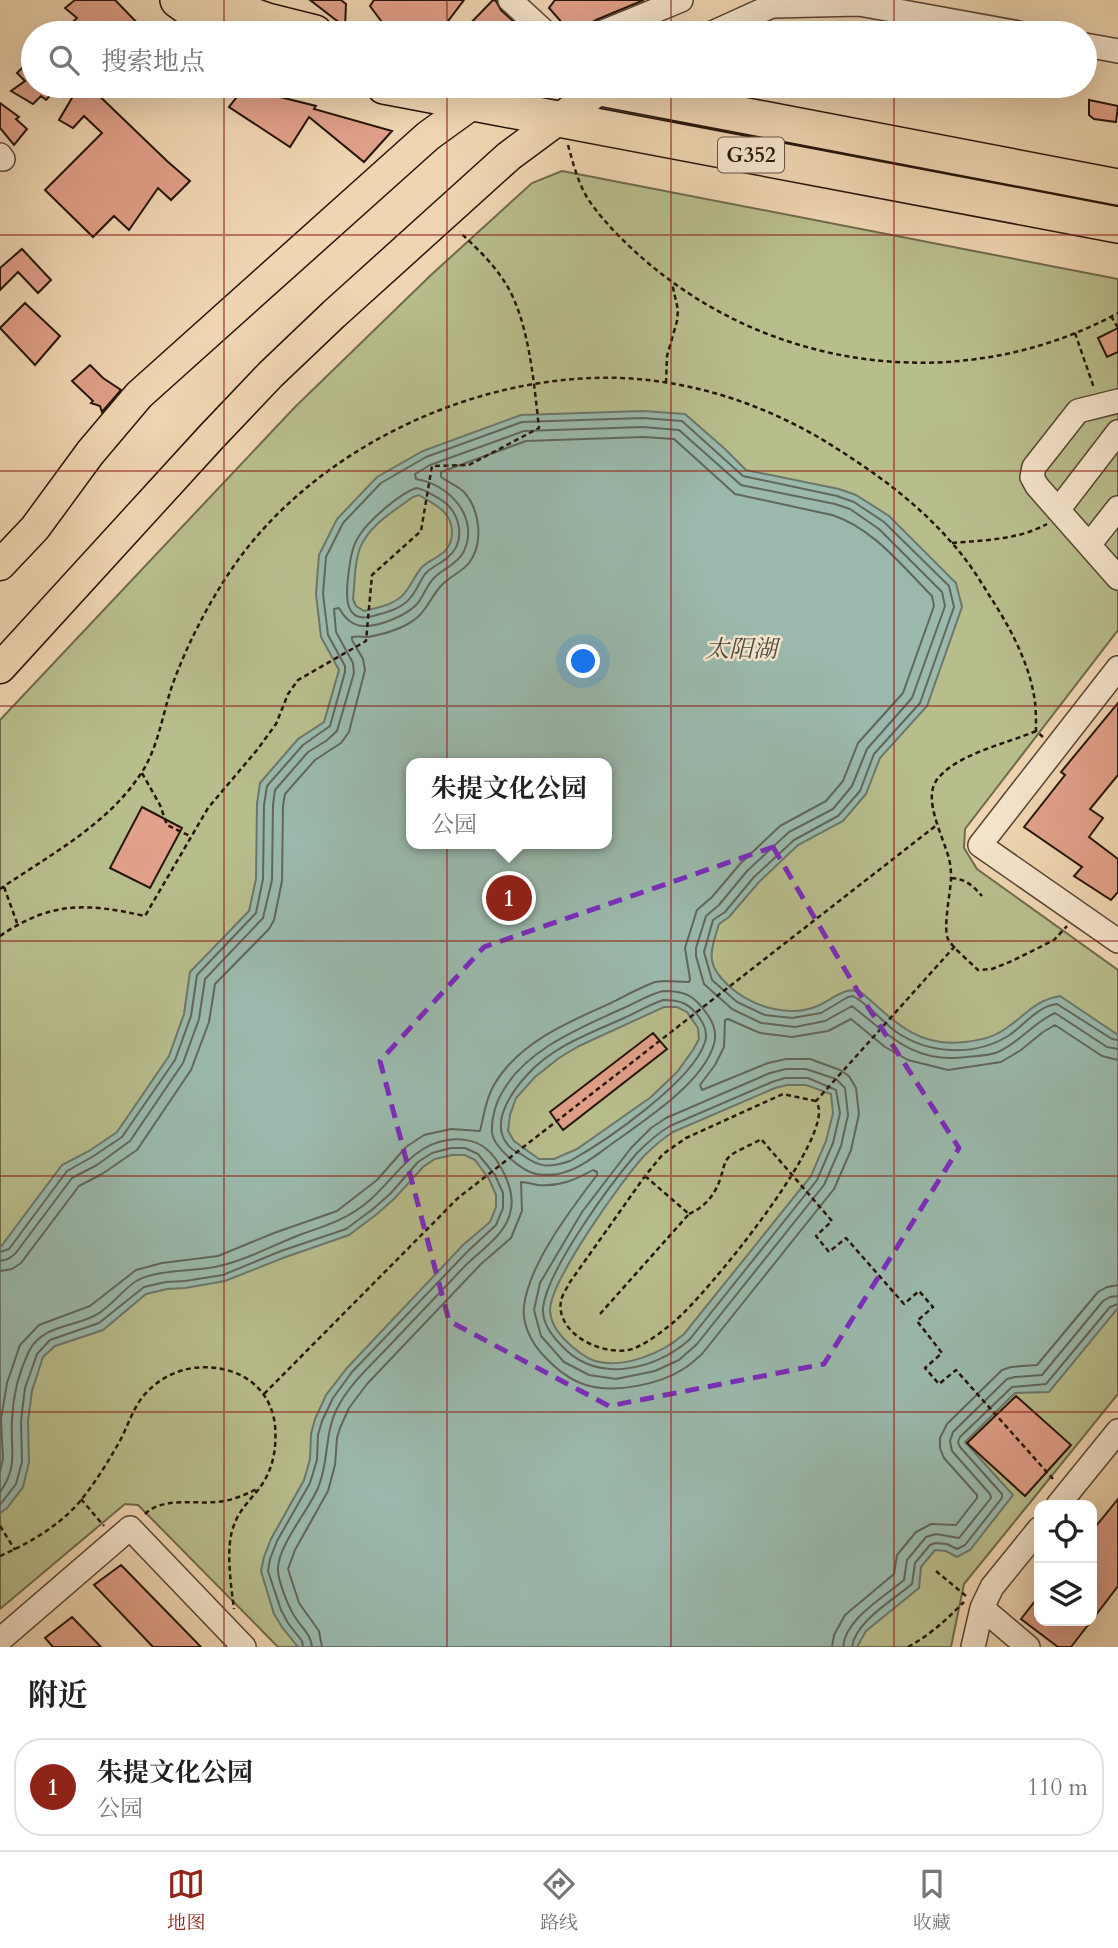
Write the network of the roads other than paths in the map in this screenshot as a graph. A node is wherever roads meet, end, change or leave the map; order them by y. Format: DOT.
graph roads {
  1 [pos="178,0"];
  2 [pos="208,0"];
  3 [pos="510,0"];
  4 [pos="675,1"];
  5 [pos="779,3"];
  6 [pos="207,21"];
  7 [pos="264,21"];
  8 [pos="533,21"];
  9 [pos="629,21"];
  10 [pos="739,21"];
  11 [pos="953,21"];
  12 [pos="1097,47"];
  13 [pos="1118,51"];
  14 [pos="480,98"];
  15 [pos="498,98"];
  16 [pos="584,98"];
  17 [pos="661,98"];
  18 [pos="560,118"];
  19 [pos="1118,187"];
  20 [pos="1118,225"];
  21 [pos="1109,402"];
  22 [pos="1118,432"];
  23 [pos="1118,508"];
  24 [pos="1060,512"];
  25 [pos="1089,545"];
  26 [pos="0,565"];
  27 [pos="1118,578"];
  28 [pos="0,668"];
  29 [pos="1118,668"];
  30 [pos="1118,941"];
  31 [pos="1118,1431"];
  32 [pos="1063,1500"];
  33 [pos="1034,1535"];
  34 [pos="982,1608"];
  35 [pos="0,1640"];
  36 [pos="241,1643"];
  37 [pos="973,1647"];
  38 [pos="1028,1647"];
  1 -- 6 [label="highway"];
  2 -- 7 [label="highway"];
  3 -- 8 [label="street"];
  4 -- 9 [label="street"];
  5 -- 10 [label="street"];
  5 -- 11 [label="street"];
  12 -- 13 [label="street"];
  14 -- 26 [label="main road"];
  15 -- 18 [label="highway, G352"];
  16 -- 18 [label="main road"];
  17 -- 19 [label="highway, G352"];
  18 -- 20 [label="highway, G352"];
  18 -- 28 [label="main road"];
  21 -- 24 [label="street"];
  22 -- 24 [label="street"];
  23 -- 25 [label="street"];
  24 -- 25 [label="street"];
  25 -- 27 [label="street"];
  29 -- 30 [label="street"];
  31 -- 32 [label="street"];
  33 -- 34 [label="street"];
  34 -- 37 [label="street"];
  34 -- 38 [label="street"];
  35 -- 36 [label="street"];
}
